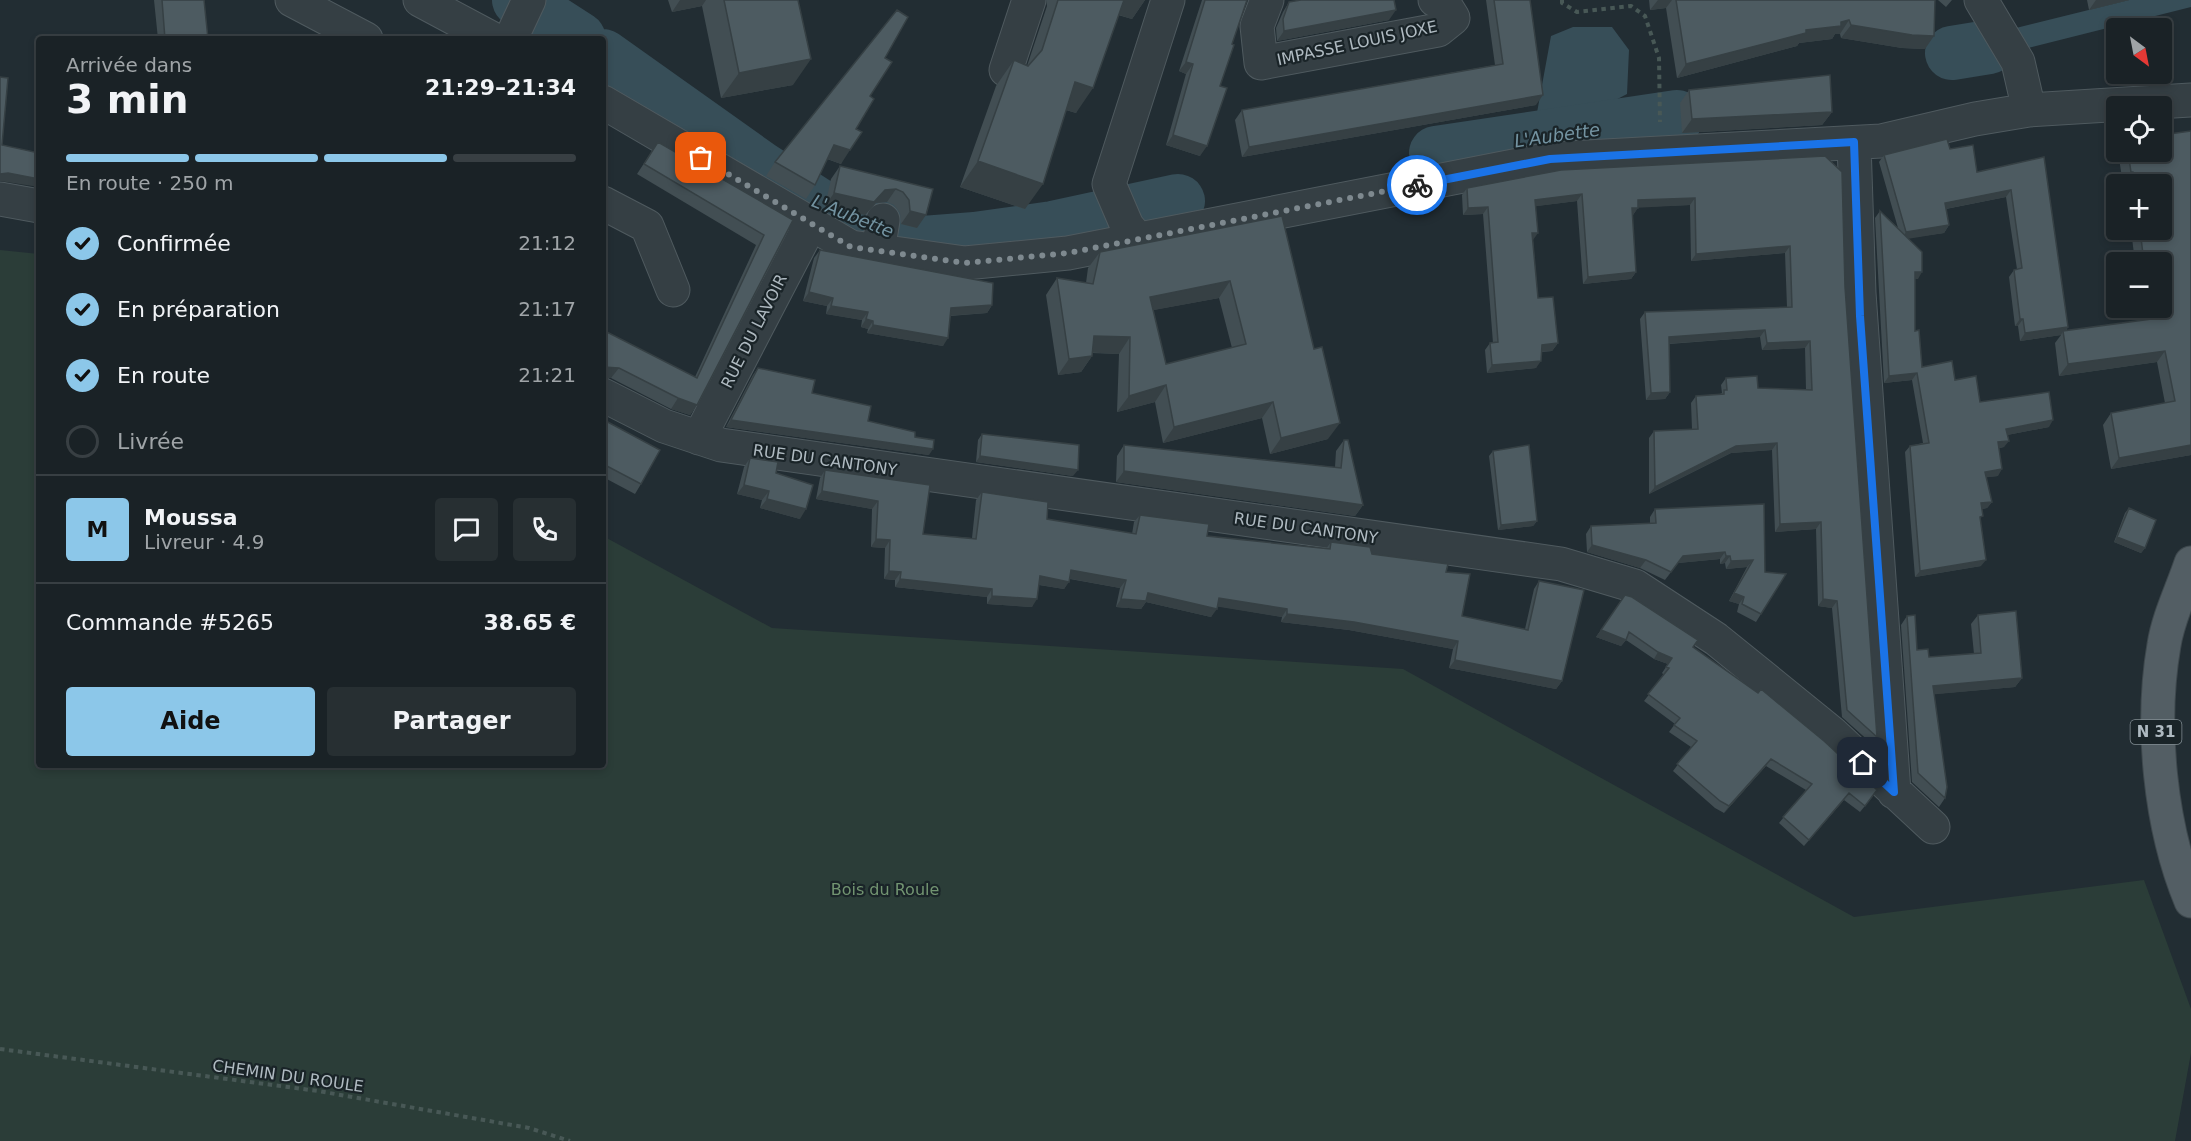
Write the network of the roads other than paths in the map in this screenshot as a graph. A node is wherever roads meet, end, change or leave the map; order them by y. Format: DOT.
graph roads {
  1 [pos="292,0"];
  2 [pos="420,0"];
  3 [pos="529,0"];
  4 [pos="1029,0"];
  5 [pos="1168,0"];
  6 [pos="1267,0"];
  7 [pos="1435,0"];
  8 [pos="1981,0"];
  9 [pos="360,36"];
  10 [pos="505,36"];
  11 [pos="508,36"];
  12 [pos="1006,70"];
  13 [pos="2191,100"];
  14 [pos="606,104"];
  15 [pos="2029,110"];
  16 [pos="1854,142"];
  17 [pos="0,199"];
  18 [pos="36,205"];
  19 [pos="606,205"];
  20 [pos="810,225"];
  21 [pos="1133,233"];
  22 [pos="673,290"];
  23 [pos="606,397"];
  24 [pos="699,438"];
  25 [pos="2191,563"];
  26 [pos="1894,792"];
  27 [pos="1933,827"];
  28 [pos="2191,901"];
  1 -- 9 [label="street"];
  2 -- 10 [label="street"];
  3 -- 11 [label="street"];
  4 -- 12 [label="street"];
  5 -- 21 [label="street"];
  6 -- 7 [label="street, IMPASSE LOUIS JOXE"];
  8 -- 15 [label="street"];
  13 -- 15 [label="street"];
  14 -- 20 [label="street"];
  15 -- 16 [label="street"];
  16 -- 21 [label="street"];
  16 -- 26 [label="street"];
  17 -- 18 [label="street"];
  19 -- 22 [label="street"];
  20 -- 21 [label="street"];
  20 -- 24 [label="street, RUE DU LAVOIR"];
  23 -- 24 [label="street, RUE DU CANTONY"];
  24 -- 26 [label="street, RUE DU CANTONY"];
  25 -- 28 [label="main road, N 31"];
  26 -- 27 [label="street, RUE DU CANTONY"];
}
